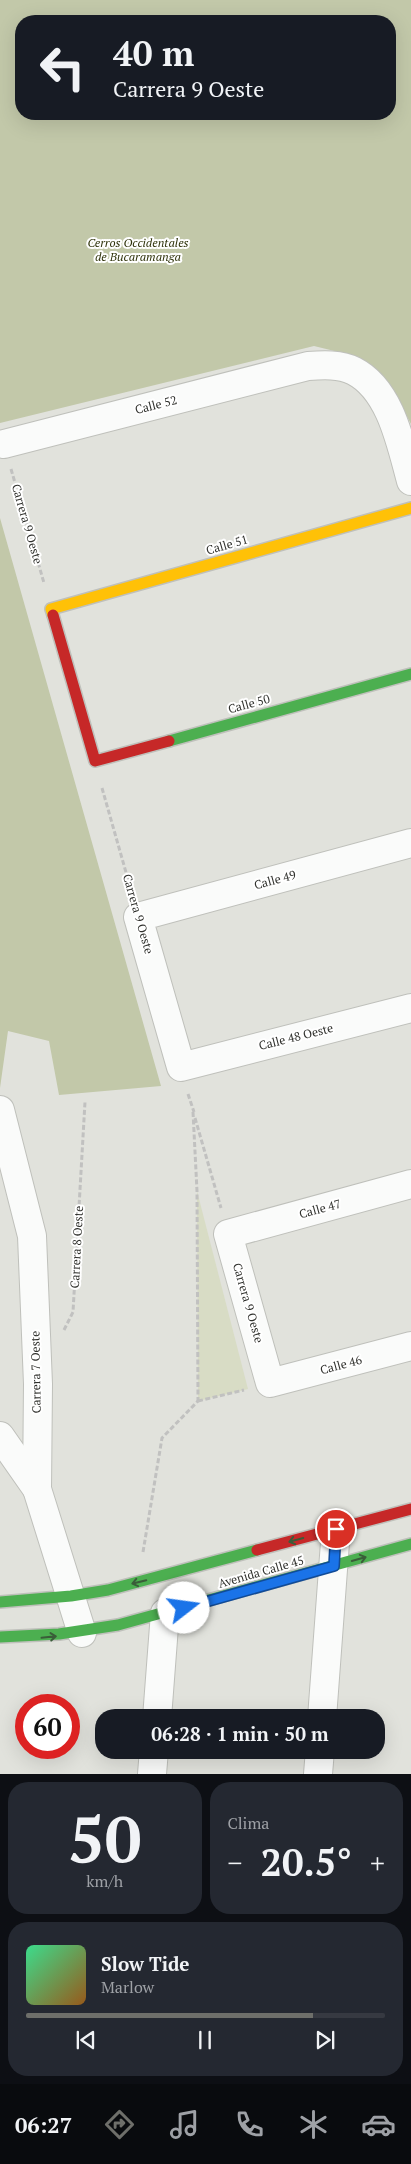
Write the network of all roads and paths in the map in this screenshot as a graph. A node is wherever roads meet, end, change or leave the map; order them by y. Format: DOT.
graph roads {
  1 [pos="4,444"];
  2 [pos="411,482"];
  3 [pos="411,508"];
  4 [pos="51,609"];
  5 [pos="411,674"];
  6 [pos="95,760"];
  7 [pos="411,842"];
  8 [pos="138,917"];
  9 [pos="411,1008"];
  10 [pos="181,1067"];
  11 [pos="85,1102"];
  12 [pos="0,1110"];
  13 [pos="194,1112"];
  14 [pos="411,1184"];
  15 [pos="228,1234"];
  16 [pos="64,1330"];
  17 [pos="411,1346"];
  18 [pos="270,1383"];
  19 [pos="198,1401"];
  20 [pos="0,1436"];
  21 [pos="37,1489"];
  22 [pos="411,1509"];
  23 [pos="336,1529"];
  24 [pos="411,1544"];
  25 [pos="334,1566"];
  26 [pos="138,1582"];
  27 [pos="71,1596"];
  28 [pos="0,1602"];
  29 [pos="165,1613"];
  30 [pos="82,1633"];
  31 [pos="0,1637"];
  32 [pos="158,1709"];
  33 [pos="323,1709"];
  34 [pos="153,1759"];
  35 [pos="319,1759"];
  36 [pos="152,1774"];
  37 [pos="318,1774"];
  1 -- 2 [label="street, Calle 52"];
  1 -- 4 [label="path, Carrera 9 Oeste"];
  3 -- 4 [label="main road, Calle 51"];
  4 -- 6 [label="main road"];
  5 -- 6 [label="main road, Calle 50"];
  6 -- 8 [label="path, Carrera 9 Oeste"];
  7 -- 8 [label="street, Calle 49"];
  8 -- 10 [label="street, Carrera 9 Oeste"];
  9 -- 10 [label="street, Calle 48 Oeste"];
  10 -- 13 [label="path"];
  11 -- 16 [label="path, Carrera 8 Oeste"];
  12 -- 21 [label="street, Carrera 7 Oeste"];
  13 -- 15 [label="path"];
  13 -- 19 [label="path"];
  14 -- 15 [label="street, Calle 47"];
  15 -- 18 [label="street, Carrera 9 Oeste"];
  17 -- 18 [label="street, Calle 46"];
  18 -- 19 [label="path"];
  19 -- 26 [label="path"];
  20 -- 21 [label="street"];
  21 -- 27 [label="street, Carrera 7 Oeste"];
  22 -- 23 [label="main road, Avenida Calle 45"];
  23 -- 25 [label="street"];
  23 -- 26 [label="main road, Avenida Calle 45, one-way"];
  25 -- 24 [label="main road, Avenida Calle 45, one-way"];
  25 -- 29 [label="main road, Avenida Calle 45"];
  25 -- 33 [label="street"];
  26 -- 27 [label="main road, Avenida Calle 45"];
  27 -- 28 [label="main road, Avenida Calle 45"];
  27 -- 30 [label="street, Carrera 7 Oeste"];
  29 -- 30 [label="main road, Avenida Calle 45"];
  29 -- 32 [label="street"];
  31 -- 30 [label="main road, Avenida Calle 45, one-way"];
  34 -- 36 [label="street"];
  35 -- 37 [label="street"];
}
